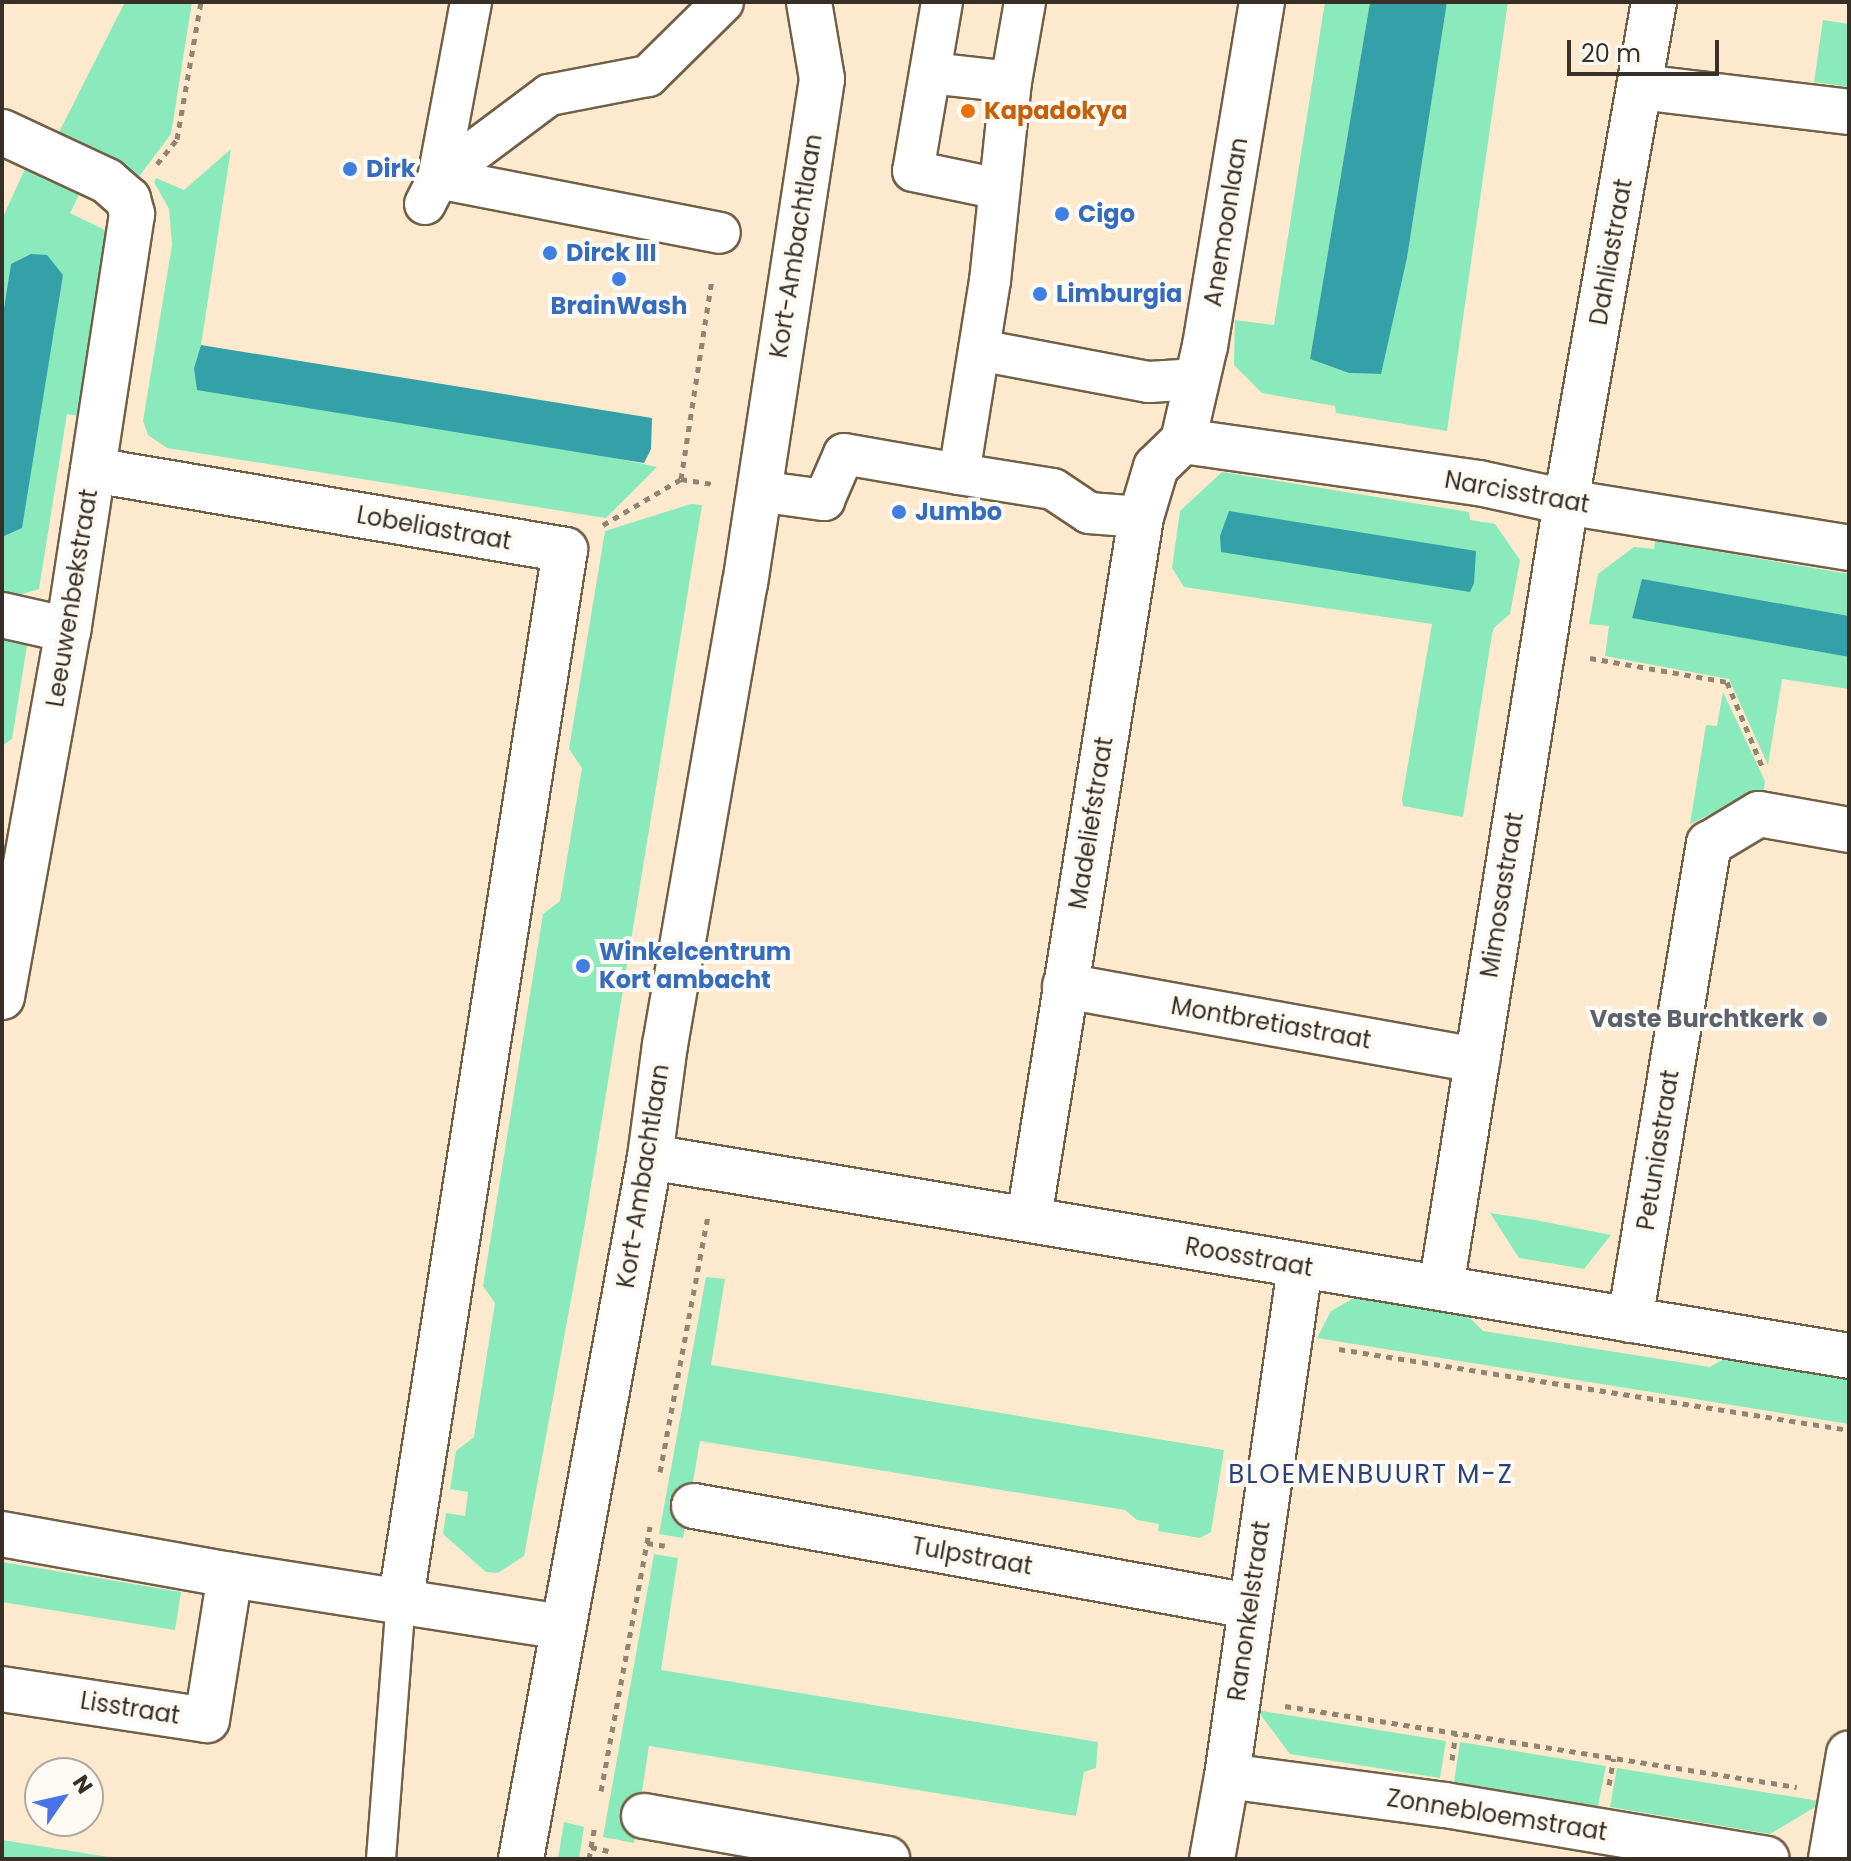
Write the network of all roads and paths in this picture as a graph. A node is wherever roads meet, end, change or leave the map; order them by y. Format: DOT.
graph roads {
  1 [pos="201,2"];
  2 [pos="471,2"];
  3 [pos="723,2"];
  4 [pos="809,2"];
  5 [pos="942,2"];
  6 [pos="1025,2"];
  7 [pos="1262,2"];
  8 [pos="1654,2"];
  9 [pos="930,73"];
  10 [pos="1011,82"];
  11 [pos="1640,87"];
  12 [pos="1849,112"];
  13 [pos="2,132"];
  14 [pos="999,189"];
  15 [pos="432,191"];
  16 [pos="128,199"];
  17 [pos="720,233"];
  18 [pos="979,350"];
  19 [pos="1198,379"];
  20 [pos="1183,441"];
  21 [pos="93,470"];
  22 [pos="959,474"];
  23 [pos="681,479"];
  24 [pos="758,491"];
  25 [pos="1566,502"];
  26 [pos="1141,517"];
  27 [pos="1849,548"];
  28 [pos="565,550"];
  29 [pos="2,615"];
  30 [pos="68,630"];
  31 [pos="1541,651"];
  32 [pos="1785,818"];
  33 [pos="1849,830"];
  34 [pos="1065,986"];
  35 [pos="2,997"];
  36 [pos="1477,1060"];
  37 [pos="650,1157"];
  38 [pos="1029,1218"];
  39 [pos="1300,1267"];
  40 [pos="1441,1288"];
  41 [pos="1630,1320"];
  42 [pos="1849,1356"];
  43 [pos="1337,1362"];
  44 [pos="1849,1430"];
  45 [pos="694,1506"];
  46 [pos="2,1534"];
  47 [pos="230,1575"];
  48 [pos="401,1599"];
  49 [pos="1249,1606"];
  50 [pos="562,1627"];
  51 [pos="2,1689"];
  52 [pos="1276,1704"];
  53 [pos="1846,1774"];
  54 [pos="1227,1776"];
  55 [pos="644,1816"];
  56 [pos="381,1859"];
  57 [pos="521,1859"];
  58 [pos="887,1859"];
  59 [pos="1212,1859"];
  60 [pos="1767,1859"];
  61 [pos="1831,1859"];
  1 -- 16 [label="path"];
  2 -- 15 [label="street"];
  3 -- 15 [label="street"];
  4 -- 24 [label="street, Kort-Ambachtlaan"];
  5 -- 9 [label="street"];
  6 -- 10 [label="street"];
  7 -- 19 [label="street, Anemoonlaan"];
  8 -- 11 [label="street, Dahliastraat"];
  9 -- 10 [label="street"];
  9 -- 14 [label="street"];
  10 -- 14 [label="street"];
  11 -- 12 [label="street"];
  11 -- 25 [label="street, Dahliastraat"];
  13 -- 16 [label="street"];
  14 -- 18 [label="street"];
  15 -- 17 [label="street"];
  16 -- 21 [label="street, Leeuwenbekstraat"];
  17 -- 23 [label="path"];
  18 -- 19 [label="street"];
  18 -- 22 [label="street"];
  19 -- 20 [label="street, Anemoonlaan"];
  20 -- 25 [label="street, Narcisstraat"];
  20 -- 26 [label="street, Madeliefstraat"];
  21 -- 28 [label="street, Lobeliastraat"];
  21 -- 30 [label="street, Leeuwenbekstraat"];
  22 -- 24 [label="street"];
  22 -- 26 [label="street"];
  23 -- 24 [label="path"];
  23 -- 28 [label="path"];
  24 -- 37 [label="street, Kort-Ambachtlaan"];
  25 -- 27 [label="street, Narcisstraat"];
  25 -- 31 [label="street, Mimosastraat"];
  26 -- 34 [label="street, Madeliefstraat"];
  28 -- 48 [label="street"];
  29 -- 30 [label="street"];
  30 -- 35 [label="street, Leeuwenbekstraat"];
  31 -- 32 [label="path"];
  31 -- 36 [label="street, Mimosastraat"];
  32 -- 33 [label="street, Petuniastraat"];
  32 -- 41 [label="street, Petuniastraat"];
  34 -- 36 [label="street, Montbretiastraat"];
  34 -- 38 [label="street, Madeliefstraat"];
  36 -- 40 [label="street, Mimosastraat"];
  37 -- 38 [label="street, Roosstraat"];
  37 -- 50 [label="street, Kort-Ambachtlaan"];
  38 -- 39 [label="street, Roosstraat"];
  39 -- 40 [label="street, Roosstraat"];
  39 -- 49 [label="street, Ranonkelstraat"];
  40 -- 41 [label="street, Roosstraat"];
  41 -- 42 [label="street, Roosstraat"];
  43 -- 44 [label="path"];
  45 -- 49 [label="street, Tulpstraat"];
  46 -- 47 [label="street"];
  47 -- 48 [label="street"];
  47 -- 51 [label="street, Lisstraat"];
  48 -- 50 [label="street"];
  48 -- 56 [label="lane"];
  49 -- 54 [label="street, Ranonkelstraat"];
  50 -- 57 [label="street, Kort-Ambachtlaan"];
  52 -- 53 [label="path"];
  53 -- 61 [label="street"];
  54 -- 59 [label="street, Ranonkelstraat"];
  54 -- 60 [label="street, Zonnebloemstraat"];
  55 -- 58 [label="street"];
}
